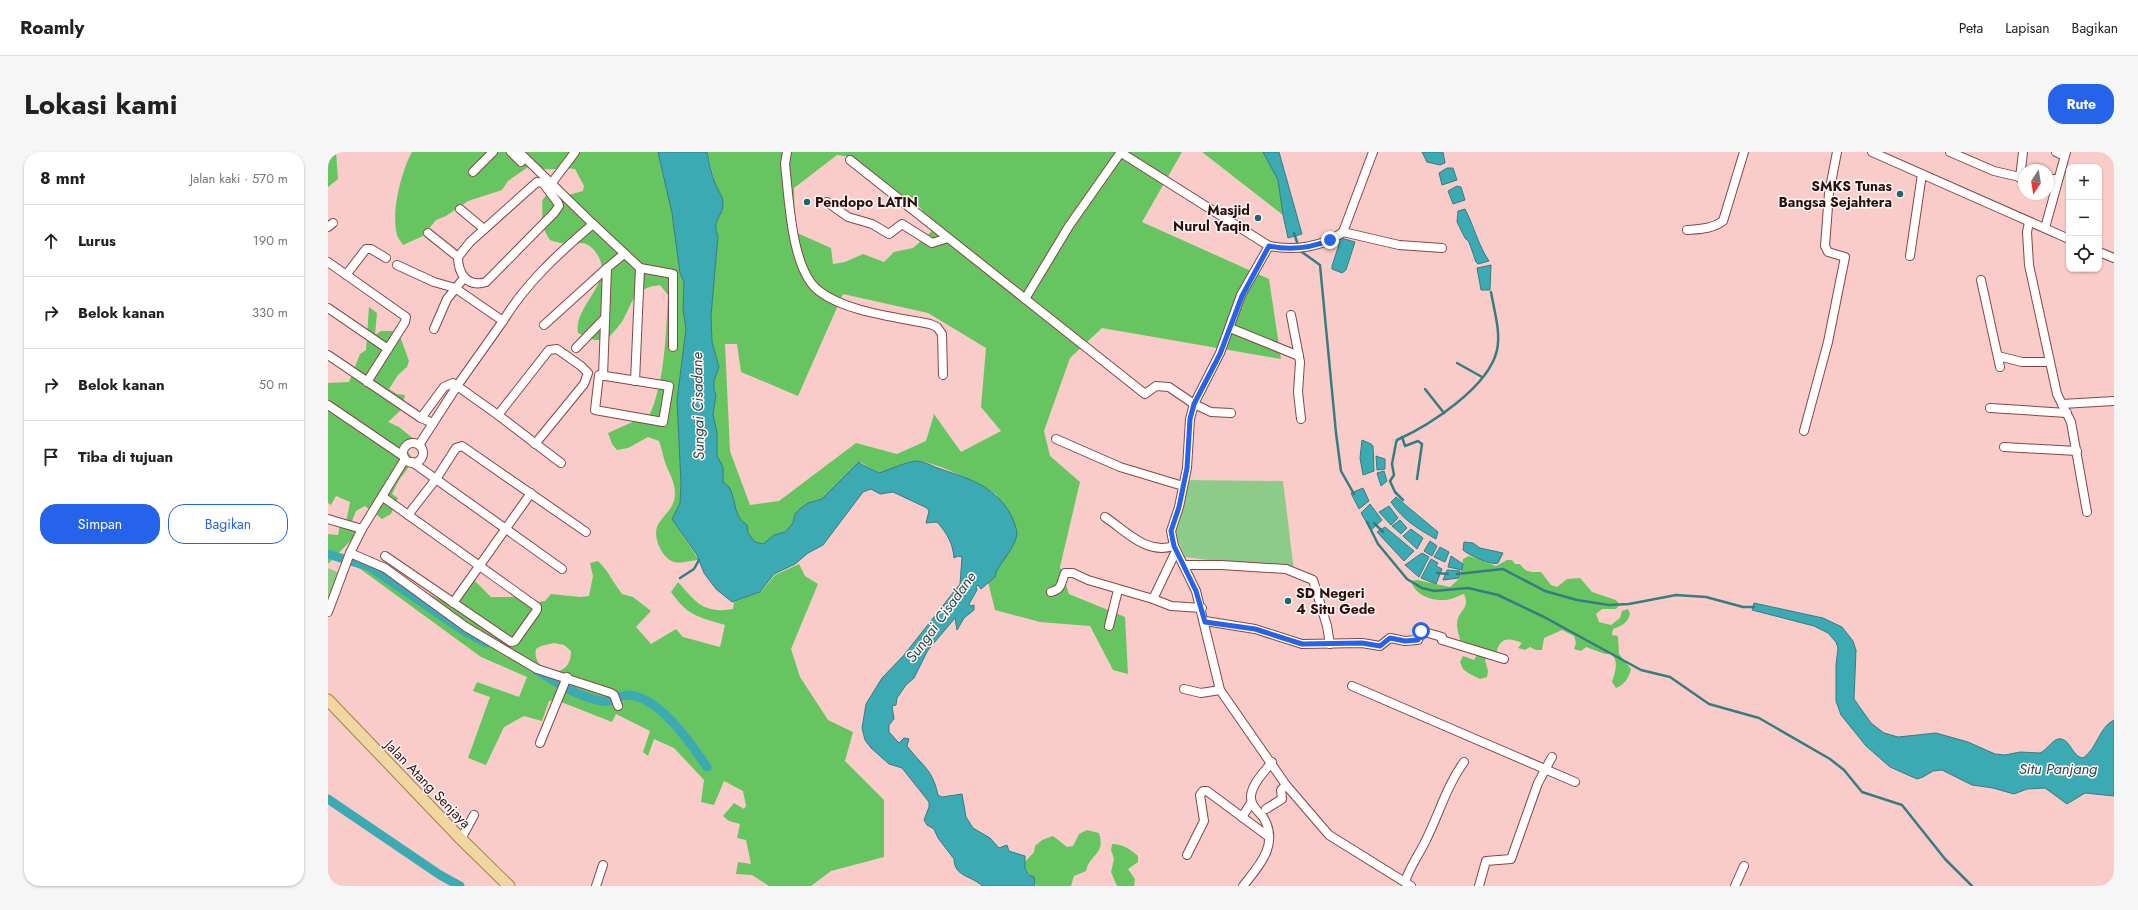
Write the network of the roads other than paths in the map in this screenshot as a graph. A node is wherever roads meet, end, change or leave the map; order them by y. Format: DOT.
graph roads {
  1 [pos="493,152"];
  2 [pos="511,152"];
  3 [pos="575,152"];
  4 [pos="787,152"];
  5 [pos="1120,152"];
  6 [pos="1373,152"];
  7 [pos="1744,152"];
  8 [pos="1837,152"];
  9 [pos="1872,152"];
  10 [pos="1950,152"];
  11 [pos="2023,152"];
  12 [pos="2056,152"];
  13 [pos="524,154"];
  14 [pos="2065,154"];
  15 [pos="850,160"];
  16 [pos="2023,164"];
  17 [pos="473,172"];
  18 [pos="1922,174"];
  19 [pos="2018,177"];
  20 [pos="2054,179"];
  21 [pos="2058,179"];
  22 [pos="547,183"];
  23 [pos="827,202"];
  24 [pos="460,209"];
  25 [pos="2029,222"];
  26 [pos="593,224"];
  27 [pos="2045,228"];
  28 [pos="484,229"];
  29 [pos="1687,230"];
  30 [pos="1343,232"];
  31 [pos="428,233"];
  32 [pos="948,238"];
  33 [pos="2066,238"];
  34 [pos="1269,246"];
  35 [pos="1442,248"];
  36 [pos="2102,253"];
  37 [pos="624,254"];
  38 [pos="1910,256"];
  39 [pos="458,257"];
  40 [pos="386,258"];
  41 [pos="2114,258"];
  42 [pos="328,262"];
  43 [pos="396,265"];
  44 [pos="607,268"];
  45 [pos="640,268"];
  46 [pos="346,275"];
  47 [pos="464,278"];
  48 [pos="1982,280"];
  49 [pos="455,288"];
  50 [pos="1025,299"];
  51 [pos="328,308"];
  52 [pos="1291,315"];
  53 [pos="605,318"];
  54 [pos="503,321"];
  55 [pos="544,325"];
  56 [pos="1230,328"];
  57 [pos="434,329"];
  58 [pos="673,347"];
  59 [pos="576,348"];
  60 [pos="388,349"];
  61 [pos="328,355"];
  62 [pos="1299,356"];
  63 [pos="1998,356"];
  64 [pos="2050,362"];
  65 [pos="2000,367"];
  66 [pos="943,375"];
  67 [pos="603,376"];
  68 [pos="635,381"];
  69 [pos="367,382"];
  70 [pos="457,386"];
  71 [pos="2114,401"];
  72 [pos="1194,404"];
  73 [pos="2062,404"];
  74 [pos="328,405"];
  75 [pos="1990,408"];
  76 [pos="2067,413"];
  77 [pos="1231,414"];
  78 [pos="498,415"];
  79 [pos="421,418"];
  80 [pos="1301,419"];
  81 [pos="433,424"];
  82 [pos="1804,431"];
  83 [pos="1056,439"];
  84 [pos="535,444"];
  85 [pos="420,445"];
  86 [pos="2004,447"];
  87 [pos="2077,451"];
  88 [pos="407,459"];
  89 [pos="561,463"];
  90 [pos="436,479"];
  91 [pos="1183,486"];
  92 [pos="531,493"];
  93 [pos="383,497"];
  94 [pos="2087,512"];
  95 [pos="408,515"];
  96 [pos="1105,517"];
  97 [pos="328,519"];
  98 [pos="504,528"];
  99 [pos="362,529"];
  100 [pos="586,532"];
  101 [pos="1175,549"];
  102 [pos="350,555"];
  103 [pos="385,556"];
  104 [pos="1184,565"];
  105 [pos="479,566"];
  106 [pos="562,569"];
  107 [pos="1118,590"];
  108 [pos="1051,592"];
  109 [pos="1153,599"];
  110 [pos="453,603"];
  111 [pos="1202,608"];
  112 [pos="328,612"];
  113 [pos="1205,622"];
  114 [pos="1109,626"];
  115 [pos="1330,644"];
  116 [pos="1504,659"];
  117 [pos="566,679"];
  118 [pos="1352,686"];
  119 [pos="1184,689"];
  120 [pos="1220,690"];
  121 [pos="328,700"];
  122 [pos="618,706"];
  123 [pos="540,743"];
  124 [pos="1552,757"];
  125 [pos="1272,762"];
  126 [pos="1464,762"];
  127 [pos="1546,770"];
  128 [pos="1575,782"];
  129 [pos="1286,785"];
  130 [pos="1251,802"];
  131 [pos="1266,809"];
  132 [pos="474,815"];
  133 [pos="1242,817"];
  134 [pos="1269,837"];
  135 [pos="461,839"];
  136 [pos="1187,856"];
  137 [pos="604,865"];
  138 [pos="1744,866"];
  139 [pos="1408,884"];
  140 [pos="509,886"];
  141 [pos="596,886"];
  142 [pos="1243,886"];
  143 [pos="1479,886"];
  144 [pos="1735,886"];
  1 -- 17 [label="street"];
  2 -- 22 [label="street"];
  3 -- 22 [label="street"];
  4 -- 66 [label="street"];
  5 -- 34 [label="street"];
  5 -- 50 [label="street"];
  6 -- 30 [label="street"];
  7 -- 29 [label="street"];
  8 -- 82 [label="street"];
  9 -- 18 [label="street"];
  10 -- 19 [label="street"];
  11 -- 16 [label="street"];
  12 -- 14 [label="street"];
  13 -- 22 [label="street"];
  14 -- 21 [label="street"];
  15 -- 32 [label="street"];
  18 -- 25 [label="street"];
  18 -- 38 [label="street"];
  20 -- 21 [label="street"];
  21 -- 27 [label="street"];
  22 -- 26 [label="street"];
  22 -- 28 [label="street"];
  22 -- 47 [label="street"];
  23 -- 32 [label="street"];
  24 -- 28 [label="street"];
  25 -- 27 [label="street"];
  25 -- 64 [label="street"];
  26 -- 37 [label="street"];
  26 -- 54 [label="street"];
  27 -- 33 [label="street"];
  28 -- 39 [label="street"];
  30 -- 34 [label="street"];
  30 -- 35 [label="street"];
  31 -- 39 [label="street"];
  32 -- 50 [label="street"];
  34 -- 56 [label="street"];
  36 -- 41 [label="street"];
  37 -- 44 [label="street"];
  37 -- 45 [label="street"];
  39 -- 47 [label="street"];
  40 -- 46 [label="street"];
  42 -- 46 [label="street"];
  43 -- 49 [label="street"];
  44 -- 53 [label="street"];
  44 -- 55 [label="street"];
  45 -- 58 [label="street"];
  45 -- 68 [label="street"];
  46 -- 60 [label="street"];
  47 -- 49 [label="street"];
  48 -- 63 [label="street"];
  49 -- 54 [label="street"];
  49 -- 57 [label="street"];
  50 -- 72 [label="street"];
  51 -- 60 [label="street"];
  52 -- 62 [label="street"];
  53 -- 59 [label="street"];
  53 -- 67 [label="street"];
  54 -- 70 [label="street"];
  56 -- 62 [label="street"];
  56 -- 72 [label="street"];
  60 -- 69 [label="street"];
  61 -- 69 [label="street"];
  62 -- 80 [label="street"];
  63 -- 64 [label="street"];
  63 -- 65 [label="street"];
  64 -- 73 [label="street"];
  67 -- 68 [label="street"];
  67 -- 68 [label="street"];
  69 -- 79 [label="street"];
  70 -- 78 [label="street"];
  70 -- 79 [label="street"];
  70 -- 81 [label="street"];
  71 -- 73 [label="street"];
  72 -- 77 [label="street"];
  72 -- 91 [label="street"];
  73 -- 76 [label="street"];
  74 -- 88 [label="street"];
  75 -- 76 [label="street"];
  76 -- 87 [label="street"];
  78 -- 84 [label="street"];
  78 -- 84 [label="street"];
  79 -- 81 [label="street"];
  81 -- 85 [label="street"];
  83 -- 91 [label="street"];
  84 -- 89 [label="street"];
  85 -- 88 [label="street"];
  85 -- 88 [label="street"];
  86 -- 87 [label="street"];
  87 -- 94 [label="street"];
  88 -- 90 [label="street"];
  88 -- 93 [label="street"];
  90 -- 92 [label="street"];
  90 -- 95 [label="street"];
  90 -- 98 [label="street"];
  91 -- 101 [label="street"];
  92 -- 98 [label="street"];
  92 -- 100 [label="street"];
  93 -- 95 [label="street"];
  93 -- 99 [label="street"];
  95 -- 105 [label="street"];
  96 -- 101 [label="street"];
  97 -- 99 [label="street"];
  98 -- 105 [label="street"];
  98 -- 106 [label="street"];
  99 -- 102 [label="street"];
  101 -- 104 [label="street"];
  101 -- 109 [label="street"];
  102 -- 112 [label="street"];
  102 -- 117 [label="street"];
  103 -- 110 [label="street"];
  104 -- 111 [label="street"];
  104 -- 115 [label="street"];
  105 -- 110 [label="street"];
  105 -- 110 [label="street"];
  107 -- 108 [label="street"];
  107 -- 109 [label="street"];
  107 -- 114 [label="street"];
  109 -- 111 [label="street"];
  111 -- 113 [label="street"];
  113 -- 115 [label="street"];
  113 -- 120 [label="street"];
  115 -- 116 [label="street"];
  117 -- 122 [label="street"];
  117 -- 123 [label="street"];
  118 -- 127 [label="street"];
  119 -- 120 [label="street"];
  120 -- 125 [label="street"];
  121 -- 135 [label="main road, Jalan Atang Senjaya"];
  124 -- 127 [label="street"];
  125 -- 129 [label="street"];
  125 -- 130 [label="street"];
  126 -- 139 [label="street"];
  127 -- 128 [label="street"];
  127 -- 143 [label="street"];
  129 -- 131 [label="street"];
  129 -- 139 [label="street"];
  130 -- 133 [label="street"];
  130 -- 134 [label="street"];
  132 -- 135 [label="street"];
  133 -- 134 [label="street"];
  133 -- 136 [label="street"];
  134 -- 142 [label="street"];
  135 -- 140 [label="main road, Jalan Atang Senjaya"];
  137 -- 141 [label="street"];
  138 -- 144 [label="street"];
}
